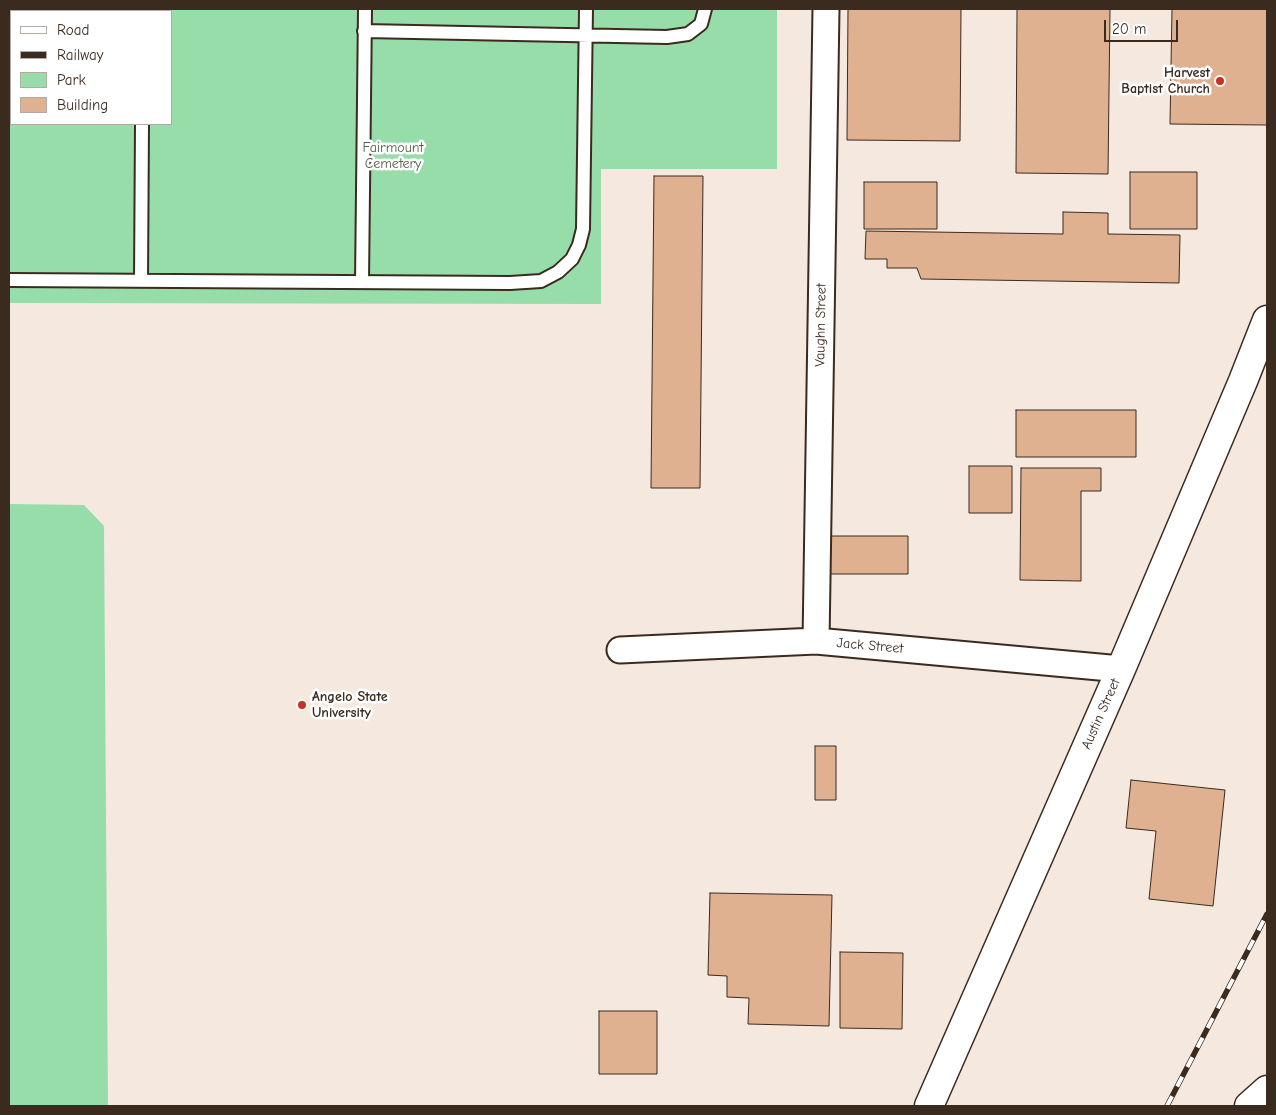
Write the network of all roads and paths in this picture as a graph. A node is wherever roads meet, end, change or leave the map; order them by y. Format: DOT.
graph roads {
  1 [pos="365,9"];
  2 [pos="586,9"];
  3 [pos="704,9"];
  4 [pos="826,9"];
  5 [pos="364,31"];
  6 [pos="585,35"];
  7 [pos="142,125"];
  8 [pos="9,280"];
  9 [pos="141,280"];
  10 [pos="362,282"];
  11 [pos="1267,320"];
  12 [pos="816,640"];
  13 [pos="620,650"];
  14 [pos="1121,668"];
  15 [pos="1267,1090"];
  16 [pos="929,1106"];
  17 [pos="1249,1106"];
  1 -- 5 [label="lane"];
  2 -- 6 [label="lane"];
  3 -- 6 [label="lane"];
  4 -- 12 [label="street, Vaughn Street"];
  5 -- 6 [label="lane"];
  5 -- 10 [label="lane"];
  6 -- 10 [label="lane"];
  7 -- 9 [label="lane"];
  8 -- 9 [label="lane"];
  9 -- 10 [label="lane"];
  11 -- 14 [label="street, Austin Street"];
  12 -- 13 [label="street, Jack Street"];
  12 -- 14 [label="street, Jack Street"];
  14 -- 16 [label="street, Austin Street"];
  15 -- 17 [label="street"];
}
